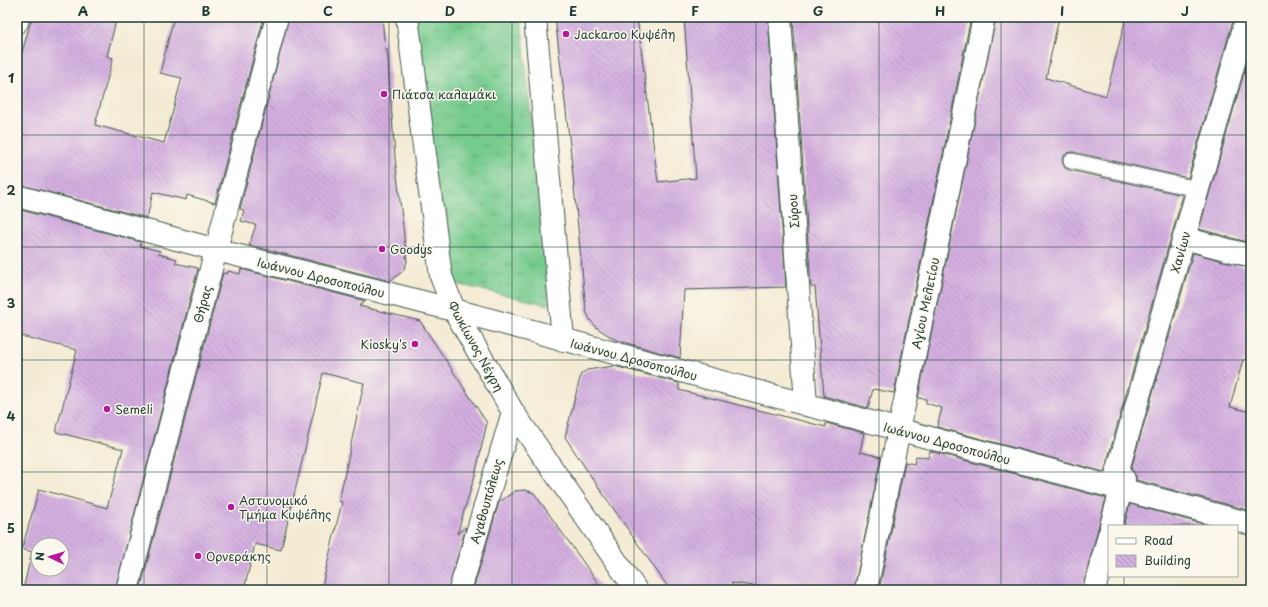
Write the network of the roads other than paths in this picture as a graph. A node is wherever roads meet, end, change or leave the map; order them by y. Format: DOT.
graph roads {
  1 [pos="18,17"];
  2 [pos="277,17"];
  3 [pos="407,17"];
  4 [pos="535,17"];
  5 [pos="780,17"];
  6 [pos="984,17"];
  7 [pos="1247,17"];
  8 [pos="17,22"];
  9 [pos="1072,161"];
  10 [pos="1197,189"];
  11 [pos="17,196"];
  12 [pos="1184,238"];
  13 [pos="216,250"];
  14 [pos="1251,256"];
  15 [pos="454,310"];
  16 [pos="563,340"];
  17 [pos="806,405"];
  18 [pos="512,412"];
  19 [pos="899,430"];
  20 [pos="1120,485"];
  21 [pos="1251,524"];
  22 [pos="1112,525"];
  23 [pos="1108,539"];
  24 [pos="127,590"];
  25 [pos="460,590"];
  26 [pos="636,590"];
  27 [pos="866,590"];
  28 [pos="1094,590"];
  1 -- 8 [label="street"];
  2 -- 13 [label="street, Θήρας"];
  3 -- 15 [label="street, Φωκίωνος Νέγρη"];
  4 -- 16 [label="street"];
  5 -- 17 [label="street, Σύρου"];
  6 -- 19 [label="street, Αγίου Μελετίου"];
  7 -- 10 [label="street, Χανίων"];
  9 -- 10 [label="lane"];
  10 -- 12 [label="street, Χανίων"];
  11 -- 13 [label="street, Ιωάννου Δροσοπούλου"];
  12 -- 14 [label="street"];
  12 -- 20 [label="street, Χανίων"];
  13 -- 15 [label="street, Ιωάννου Δροσοπούλου"];
  13 -- 24 [label="street, Θήρας"];
  15 -- 16 [label="street, Ιωάννου Δροσοπούλου"];
  15 -- 18 [label="street, Φωκίωνος Νέγρη"];
  16 -- 17 [label="street, Ιωάννου Δροσοπούλου"];
  17 -- 19 [label="street, Ιωάννου Δροσοπούλου"];
  18 -- 25 [label="street, Αγαθουπόλεως"];
  18 -- 26 [label="street, Φωκίωνος Νέγρη"];
  19 -- 20 [label="street, Ιωάννου Δροσοπούλου"];
  19 -- 27 [label="street, Αγίου Μελετίου"];
  20 -- 21 [label="street, Ιωάννου Δροσοπούλου"];
  20 -- 22 [label="street, Χανίων"];
  23 -- 28 [label="street"];
}
